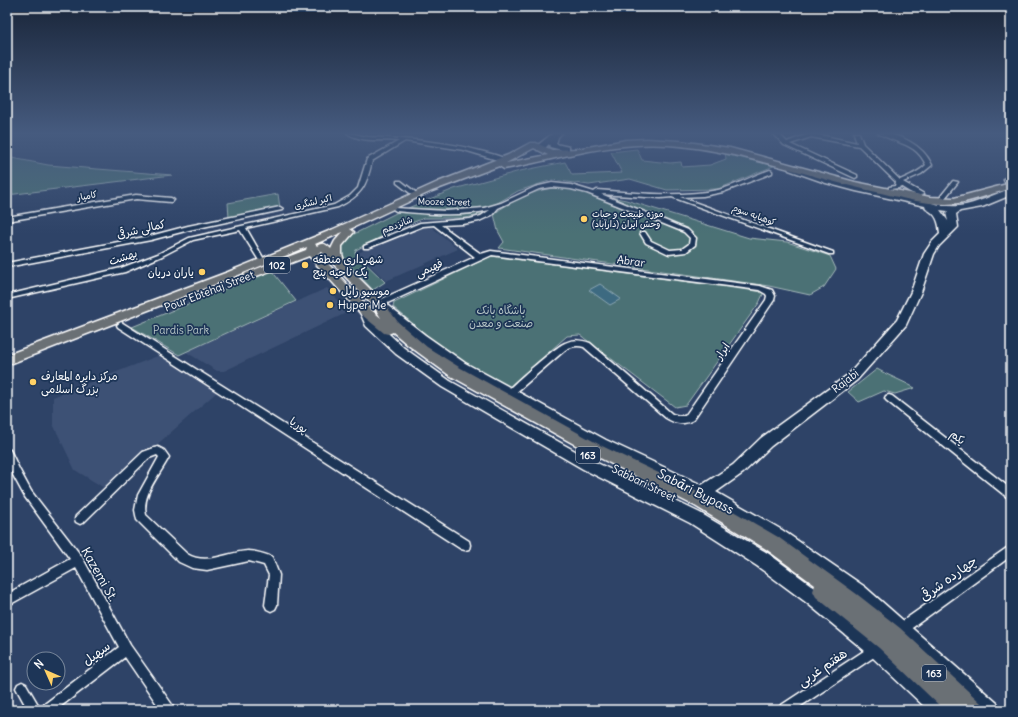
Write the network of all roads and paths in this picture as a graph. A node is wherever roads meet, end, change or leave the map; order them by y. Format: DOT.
graph roads {
  1 [pos="368,166"];
  2 [pos="490,166"];
  3 [pos="493,166"];
  4 [pos="786,166"];
  5 [pos="787,166"];
  6 [pos="810,166"];
  7 [pos="834,166"];
  8 [pos="883,166"];
  9 [pos="928,166"];
  10 [pos="770,172"];
  11 [pos="855,176"];
  12 [pos="399,182"];
  13 [pos="899,182"];
  14 [pos="955,182"];
  15 [pos="1010,182"];
  16 [pos="891,188"];
  17 [pos="590,191"];
  18 [pos="1011,192"];
  19 [pos="416,195"];
  20 [pos="671,195"];
  21 [pos="943,197"];
  22 [pos="919,199"];
  23 [pos="171,200"];
  24 [pos="497,207"];
  25 [pos="280,209"];
  26 [pos="396,209"];
  27 [pos="957,209"];
  28 [pos="7,219"];
  29 [pos="435,223"];
  30 [pos="242,227"];
  31 [pos="348,230"];
  32 [pos="643,233"];
  33 [pos="945,234"];
  34 [pos="366,247"];
  35 [pos="315,248"];
  36 [pos="831,252"];
  37 [pos="491,253"];
  38 [pos="480,257"];
  39 [pos="262,261"];
  40 [pos="340,264"];
  41 [pos="7,265"];
  42 [pos="232,274"];
  43 [pos="349,283"];
  44 [pos="7,297"];
  45 [pos="374,307"];
  46 [pos="119,322"];
  47 [pos="31,355"];
  48 [pos="7,360"];
  49 [pos="7,368"];
  50 [pos="510,393"];
  51 [pos="889,398"];
  52 [pos="8,456"];
  53 [pos="703,492"];
  54 [pos="1011,495"];
  55 [pos="80,519"];
  56 [pos="465,545"];
  57 [pos="1011,550"];
  58 [pos="78,561"];
  59 [pos="7,600"];
  60 [pos="271,605"];
  61 [pos="889,638"];
  62 [pos="126,649"];
  63 [pos="22,688"];
  64 [pos="35,710"];
  65 [pos="46,710"];
  66 [pos="169,710"];
  67 [pos="784,710"];
  68 [pos="942,710"];
  69 [pos="959,710"];
  70 [pos="974,710"];
  71 [pos="990,710"];
  1 -- 30 [label="street, اکبر لشگری"];
  2 -- 19 [label="main road, Pour Ebtehaj Street / 102"];
  3 -- 26 [label="main road, Pour Ebtehaj Street / 102"];
  4 -- 22 [label="main road"];
  5 -- 15 [label="main road"];
  6 -- 16 [label="main road"];
  7 -- 11 [label="street"];
  8 -- 13 [label="street"];
  9 -- 13 [label="street"];
  10 -- 20 [label="street, Mooze Street"];
  12 -- 19 [label="street"];
  13 -- 16 [label="street"];
  13 -- 22 [label="street"];
  14 -- 21 [label="street"];
  15 -- 21 [label="main road"];
  16 -- 22 [label="main road"];
  17 -- 20 [label="street, Mooze Street"];
  17 -- 24 [label="street, Mooze Street"];
  17 -- 32 [label="street"];
  18 -- 27 [label="main road"];
  19 -- 31 [label="main road, Pour Ebtehaj Street / 102"];
  20 -- 36 [label="street, کوهپایه سوم"];
  21 -- 22 [label="main road"];
  22 -- 27 [label="main road"];
  22 -- 33 [label="main road"];
  23 -- 28 [label="street, کامیار"];
  24 -- 26 [label="street, Mooze Street"];
  24 -- 29 [label="street, شانزدهم"];
  25 -- 41 [label="street, کمالی شرقی"];
  26 -- 31 [label="main road, Pour Ebtehaj Street / 102"];
  27 -- 33 [label="main road, Rajabi"];
  29 -- 34 [label="street, شانزدهم"];
  29 -- 38 [label="street"];
  30 -- 39 [label="street"];
  30 -- 44 [label="street, بهشت"];
  31 -- 35 [label="main road, Pour Ebtehaj Street / 102"];
  31 -- 39 [label="main road, Pour Ebtehaj Street / 102"];
  31 -- 40 [label="main road"];
  33 -- 53 [label="main road, Rajabi"];
  35 -- 40 [label="main road, 163"];
  35 -- 42 [label="main road"];
  35 -- 43 [label="main road, Sabbari Street / 163"];
  35 -- 46 [label="main road, Pour Ebtehaj Street / 102"];
  37 -- 38 [label="street, فهیمی"];
  37 -- 50 [label="street, ابرار"];
  38 -- 45 [label="street, فهیمی"];
  39 -- 42 [label="main road, Pour Ebtehaj Street / 102"];
  40 -- 43 [label="main road, 163"];
  42 -- 46 [label="main road, Pour Ebtehaj Street / 102"];
  43 -- 45 [label="main road, Sabbari Street / 163"];
  45 -- 50 [label="main road, Sabāri Bypass"];
  45 -- 61 [label="main road, Sabbari Street / 163"];
  46 -- 47 [label="main road, Pour Ebtehaj Street / 102"];
  46 -- 56 [label="street, پوریا"];
  47 -- 48 [label="main road, Pour Ebtehaj Street / 102"];
  47 -- 49 [label="main road, Pour Ebtehaj Street / 102"];
  50 -- 53 [label="main road, Sabāri Bypass"];
  51 -- 54 [label="street, یکم"];
  52 -- 58 [label="street, Kazemi St."];
  53 -- 61 [label="main road, Sabāri Bypass"];
  55 -- 60 [label="street"];
  57 -- 61 [label="street, چهارده شرقی"];
  58 -- 59 [label="street"];
  58 -- 62 [label="street, Kazemi St."];
  61 -- 67 [label="street, هفتم غربی"];
  61 -- 68 [label="main road, Sabāri Bypass"];
  61 -- 69 [label="main road, Sabbari Street / 163"];
  61 -- 70 [label="main road, 163"];
  61 -- 71 [label="main road, Sabāri Bypass"];
  62 -- 65 [label="street, سهیل"];
  62 -- 66 [label="street, Kazemi St."];
  63 -- 64 [label="street"];
}
